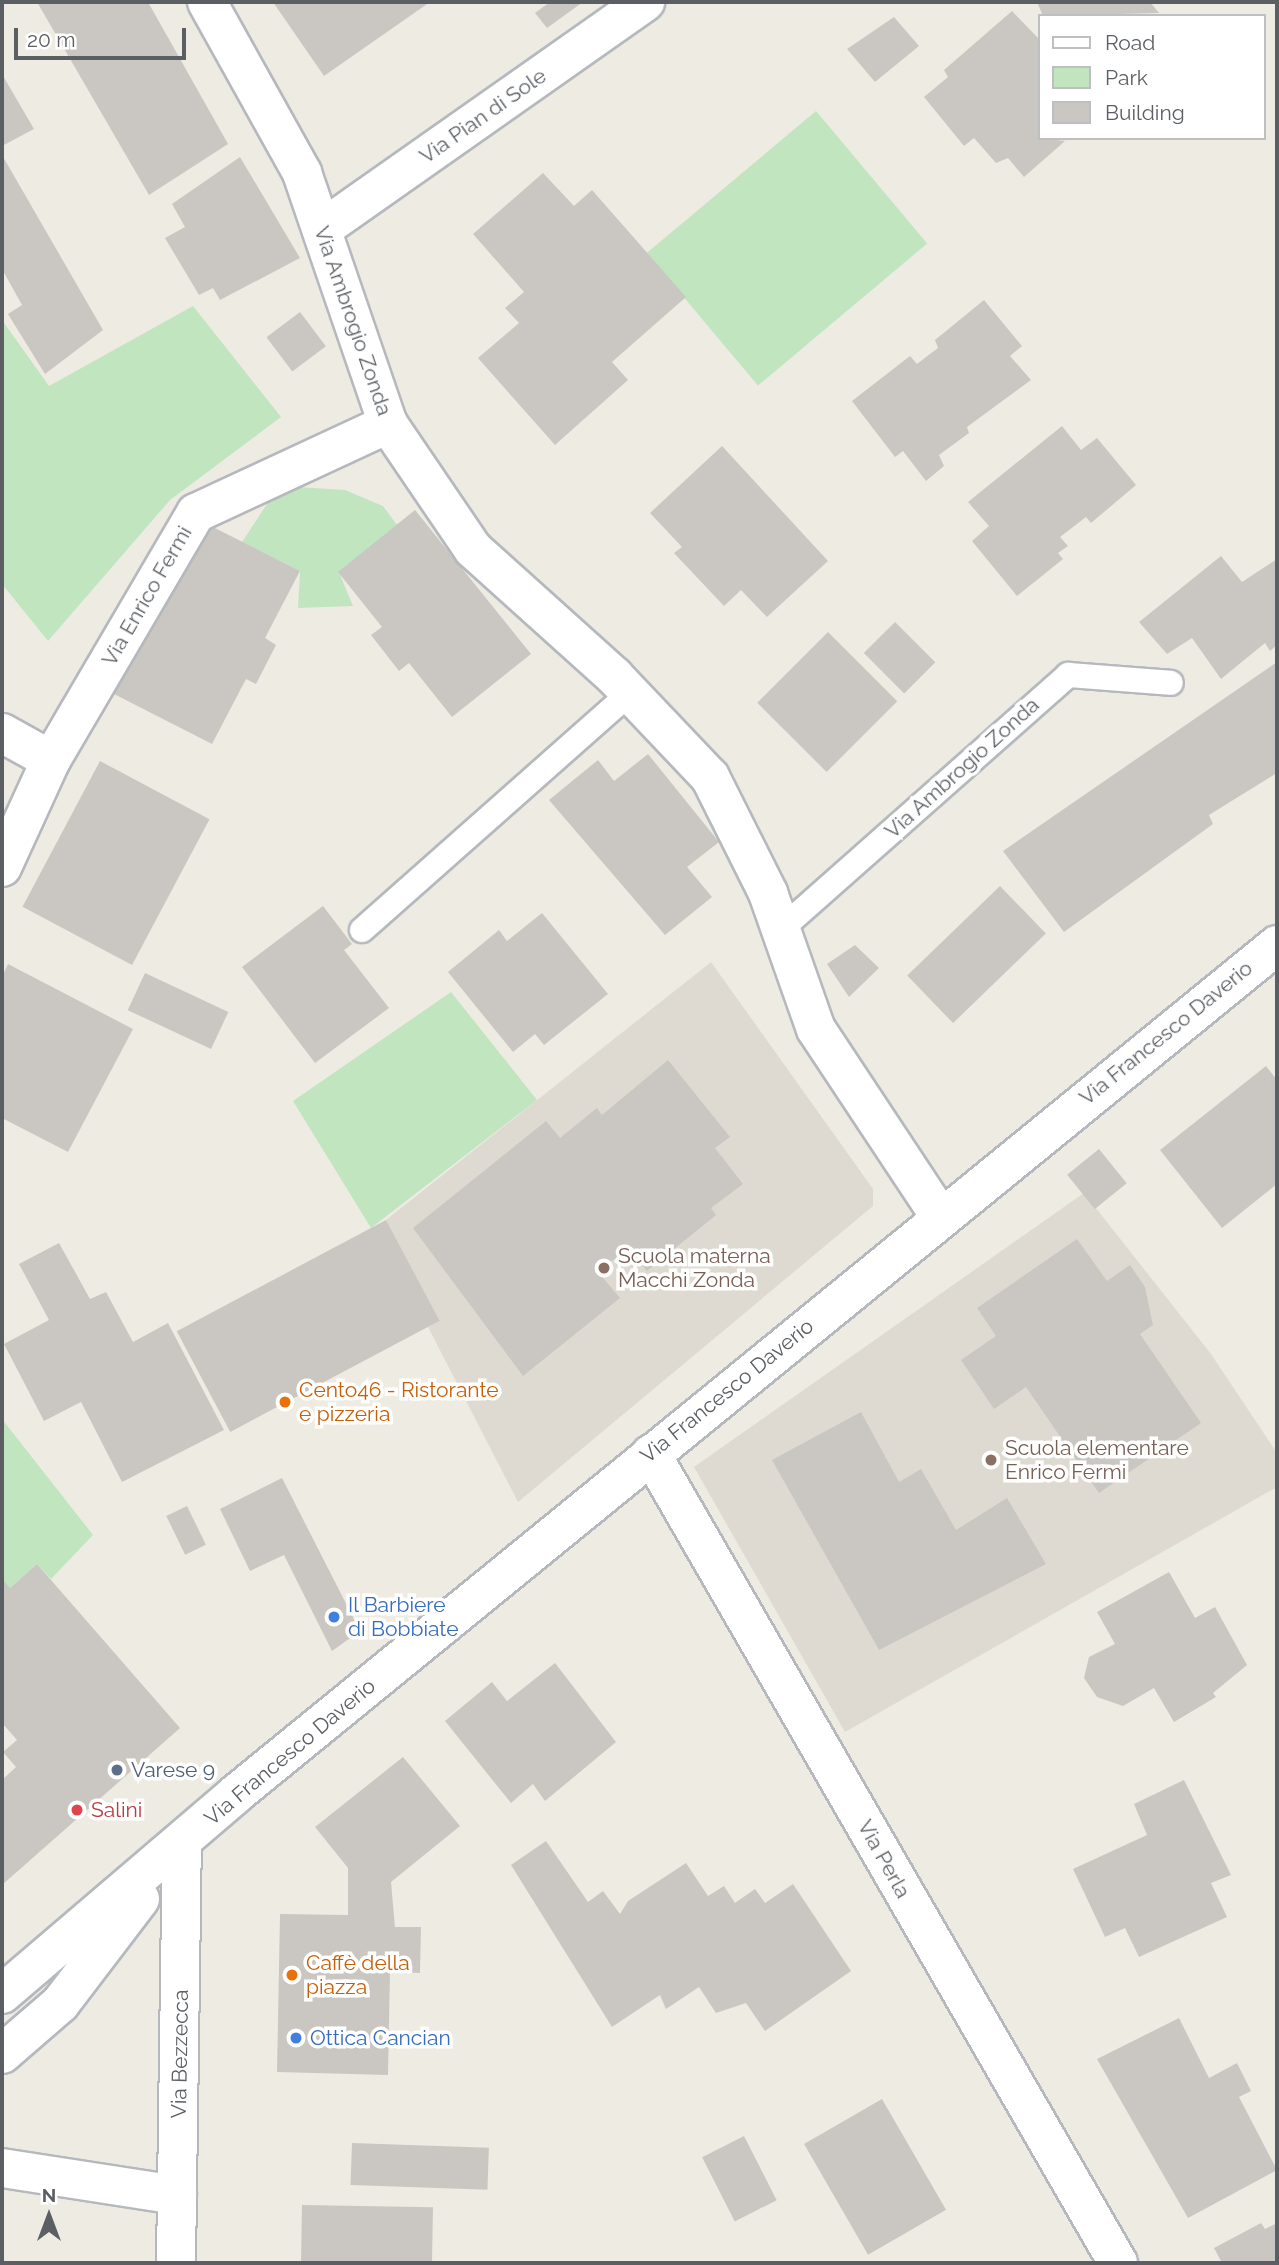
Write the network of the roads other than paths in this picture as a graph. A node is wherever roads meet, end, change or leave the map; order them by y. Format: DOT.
graph roads {
  1 [pos="645,2"];
  2 [pos="212,3"];
  3 [pos="322,229"];
  4 [pos="388,424"];
  5 [pos="1171,683"];
  6 [pos="630,693"];
  7 [pos="2,733"];
  8 [pos="51,760"];
  9 [pos="2,867"];
  10 [pos="362,930"];
  11 [pos="780,930"];
  12 [pos="1277,944"];
  13 [pos="940,1216"];
  14 [pos="651,1454"];
  15 [pos="182,1844"];
  16 [pos="2,1994"];
  17 [pos="2,2054"];
  18 [pos="2,2168"];
  19 [pos="177,2195"];
  20 [pos="176,2263"];
  21 [pos="1118,2263"];
  1 -- 3 [label="street, Via Pian di Sole"];
  2 -- 3 [label="street, Via Ambrogio Zonda"];
  3 -- 4 [label="street, Via Ambrogio Zonda"];
  4 -- 6 [label="street, Via Ambrogio Zonda"];
  4 -- 8 [label="street, Via Enrico Fermi"];
  5 -- 11 [label="lane, Via Ambrogio Zonda"];
  6 -- 10 [label="lane"];
  6 -- 11 [label="street, Via Ambrogio Zonda"];
  7 -- 8 [label="street"];
  8 -- 9 [label="street, Via Enrico Fermi"];
  11 -- 13 [label="street, Via Ambrogio Zonda"];
  12 -- 13 [label="street, Via Francesco Daverio"];
  13 -- 14 [label="street, Via Francesco Daverio"];
  14 -- 15 [label="street, Via Francesco Daverio"];
  14 -- 21 [label="street, Via Perla"];
  15 -- 16 [label="street, Via Francesco Daverio"];
  15 -- 17 [label="street, Via Francesco Daverio"];
  15 -- 19 [label="street, Via Bezzecca"];
  18 -- 19 [label="street"];
  19 -- 20 [label="street, Via Bezzecca"];
}
